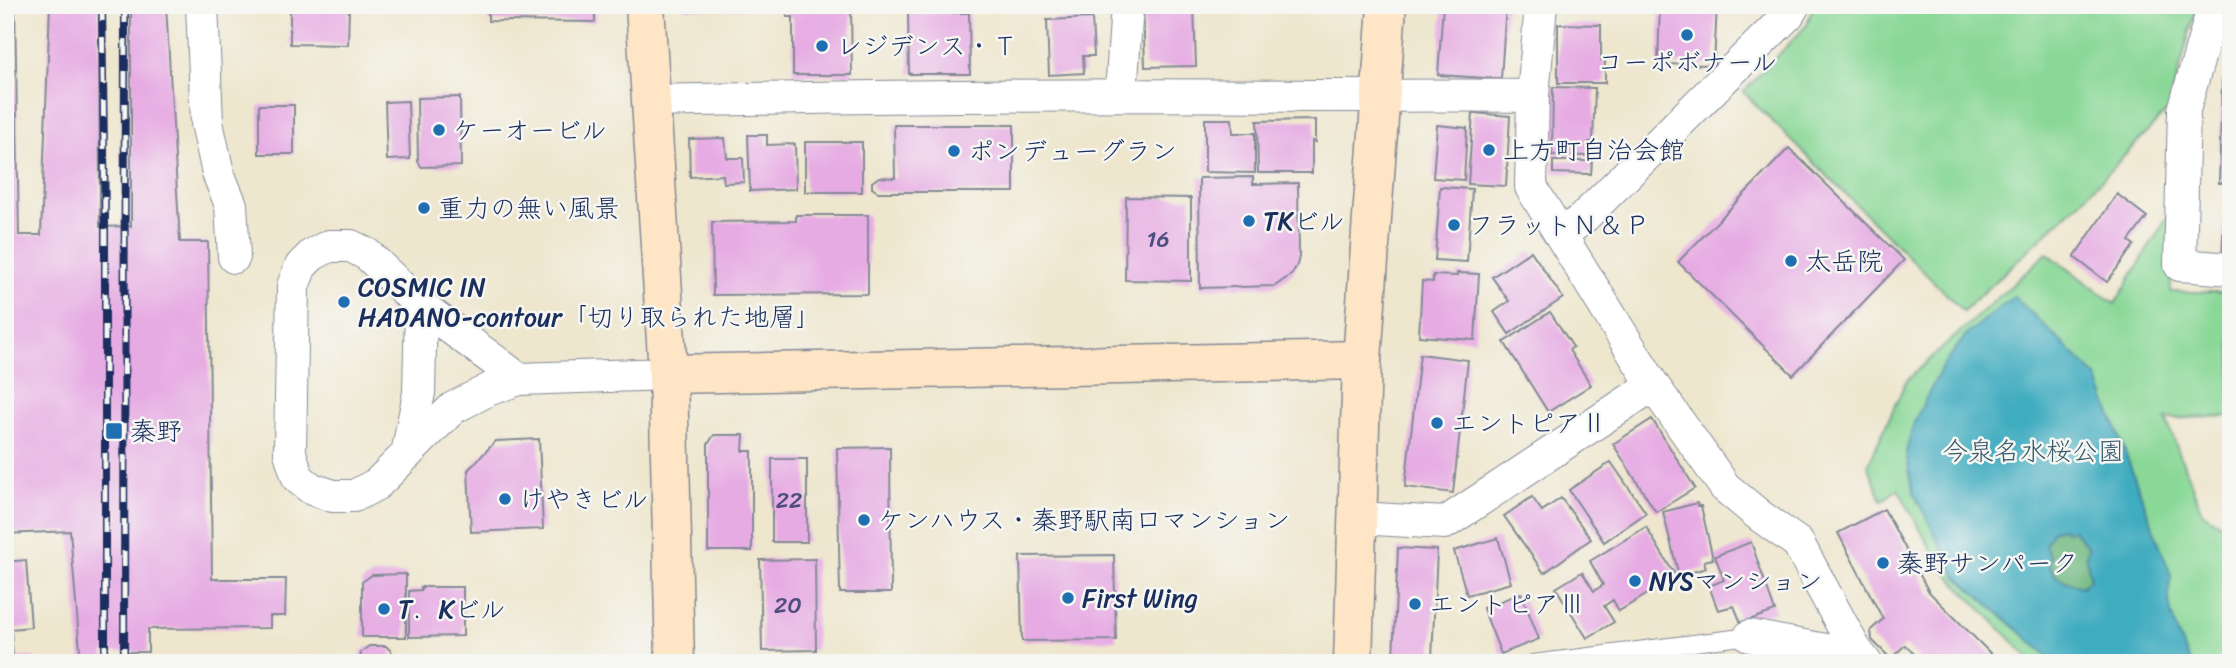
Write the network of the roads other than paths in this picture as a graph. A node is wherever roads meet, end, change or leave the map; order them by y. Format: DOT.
graph roads {
  1 [pos="202,5"];
  2 [pos="645,5"];
  3 [pos="1127,5"];
  4 [pos="1387,5"];
  5 [pos="1541,5"];
  6 [pos="1794,5"];
  7 [pos="2214,5"];
  8 [pos="1121,94"];
  9 [pos="1381,94"];
  10 [pos="1533,96"];
  11 [pos="651,101"];
  12 [pos="1562,234"];
  13 [pos="234,257"];
  14 [pos="2231,269"];
  15 [pos="421,306"];
  16 [pos="1362,360"];
  17 [pos="668,374"];
  18 [pos="519,379"];
  19 [pos="1653,385"];
  20 [pos="407,454"];
  21 [pos="1357,518"];
  22 [pos="1750,636"];
  23 [pos="1861,656"];
  24 [pos="676,663"];
  25 [pos="1353,663"];
  26 [pos="1533,663"];
  1 -- 13 [label="street"];
  2 -- 11 [label="street"];
  3 -- 8 [label="street"];
  4 -- 9 [label="street"];
  5 -- 10 [label="street"];
  6 -- 12 [label="street"];
  7 -- 14 [label="street"];
  8 -- 9 [label="street"];
  8 -- 11 [label="street"];
  9 -- 10 [label="street"];
  9 -- 16 [label="street"];
  10 -- 12 [label="street"];
  11 -- 17 [label="street"];
  12 -- 19 [label="street"];
  15 -- 18 [label="street"];
  15 -- 20 [label="street"];
  15 -- 20 [label="street"];
  16 -- 17 [label="street"];
  16 -- 21 [label="street"];
  17 -- 18 [label="street"];
  17 -- 24 [label="street"];
  18 -- 20 [label="street"];
  19 -- 21 [label="street"];
  19 -- 23 [label="street"];
  21 -- 25 [label="street"];
  22 -- 23 [label="street"];
  22 -- 26 [label="lane"];
}
